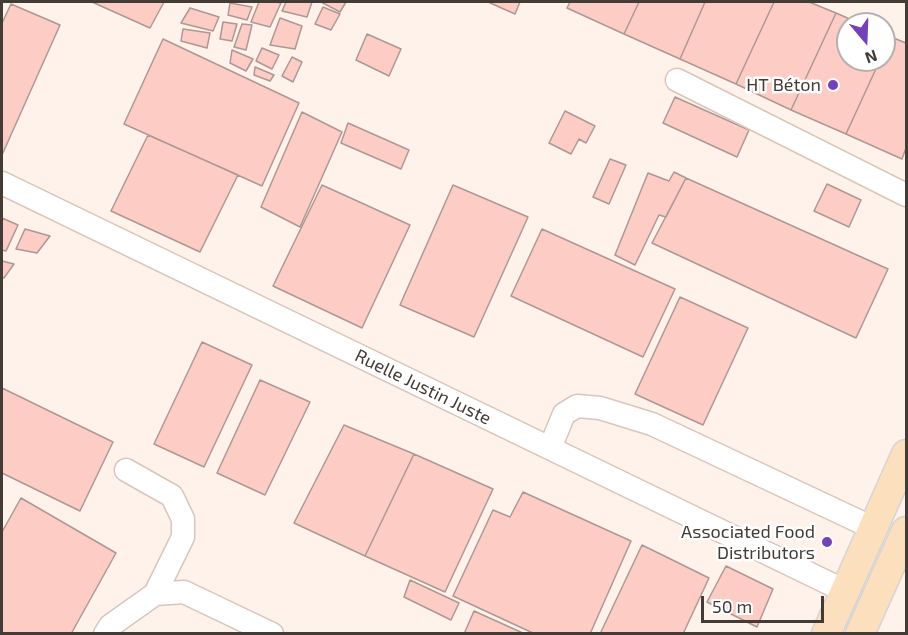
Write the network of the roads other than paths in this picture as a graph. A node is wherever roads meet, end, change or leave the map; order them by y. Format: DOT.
graph roads {
  1 [pos="677,80"];
  2 [pos="2,183"];
  3 [pos="906,195"];
  4 [pos="550,448"];
  5 [pos="906,454"];
  6 [pos="126,470"];
  7 [pos="873,528"];
  8 [pos="906,531"];
  9 [pos="845,591"];
  10 [pos="155,594"];
  11 [pos="105,633"];
  12 [pos="272,633"];
  13 [pos="826,633"];
  14 [pos="861,633"];
  1 -- 3 [label="street"];
  2 -- 4 [label="street, Ruelle Justin Juste"];
  4 -- 7 [label="street"];
  4 -- 9 [label="street, Ruelle Justin Juste"];
  5 -- 7 [label="main road"];
  6 -- 10 [label="street"];
  7 -- 9 [label="main road"];
  8 -- 14 [label="main road"];
  9 -- 13 [label="main road"];
  10 -- 11 [label="street"];
  10 -- 12 [label="street"];
}
